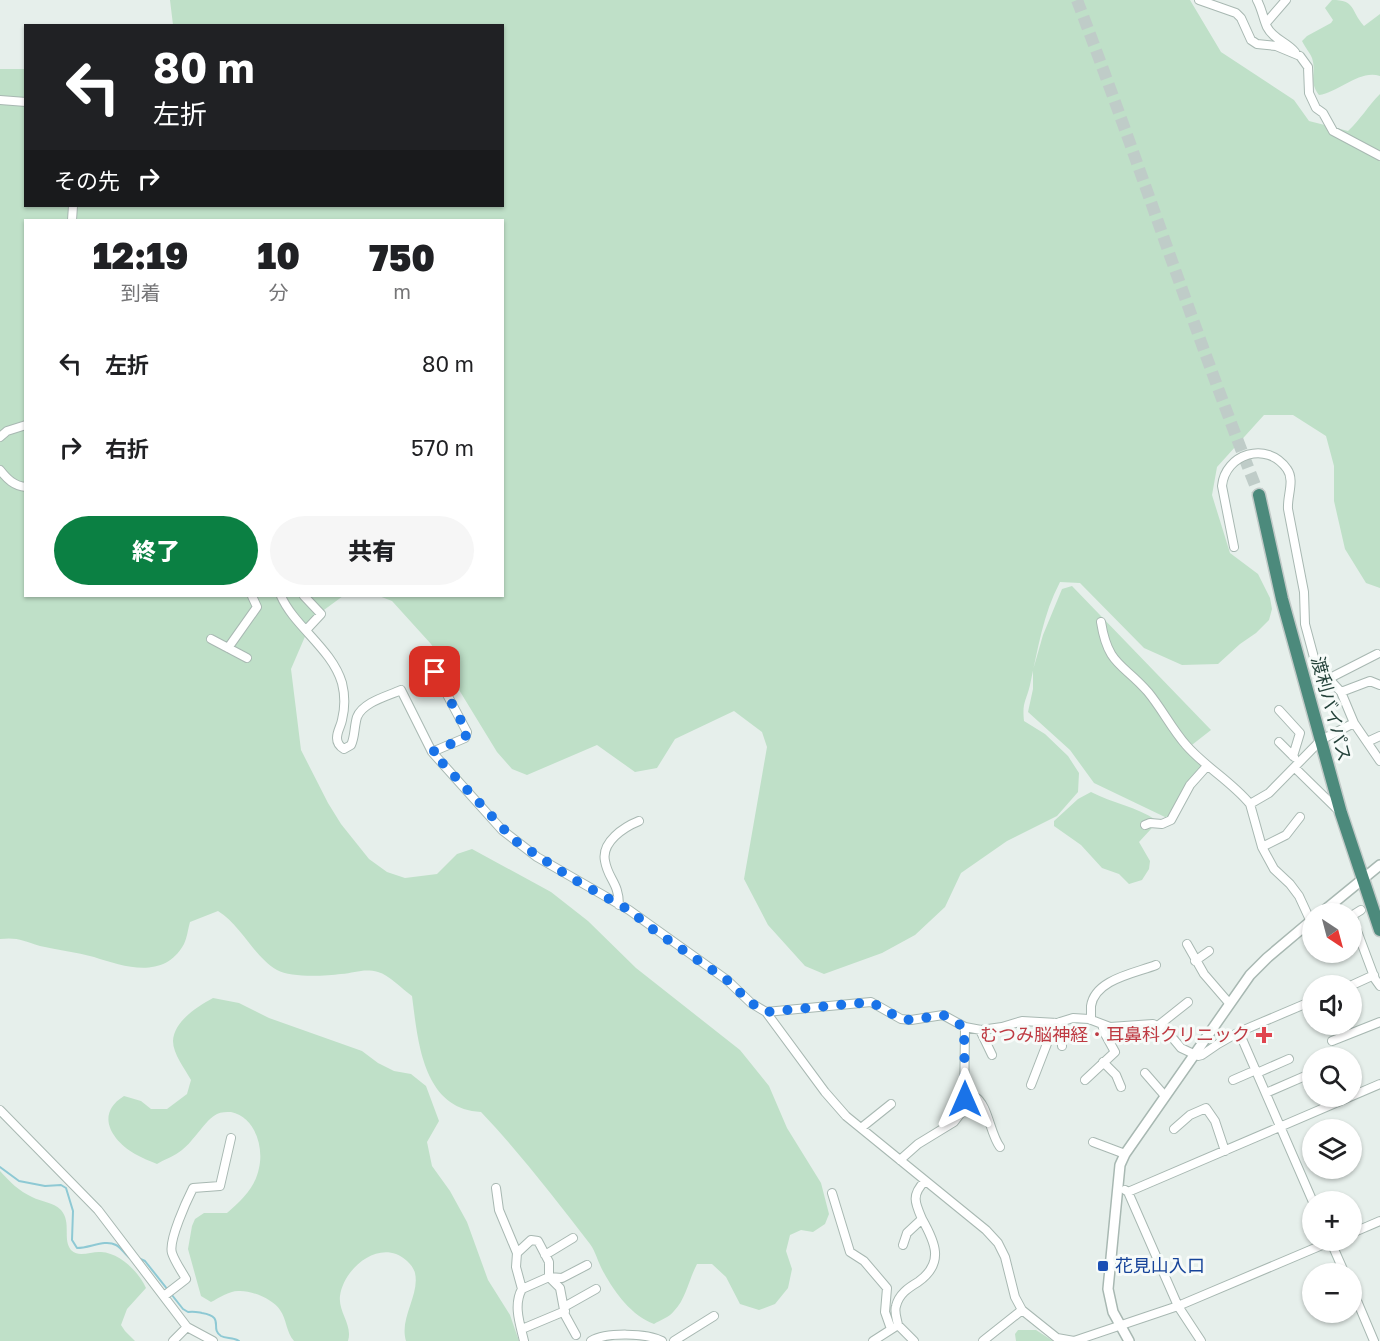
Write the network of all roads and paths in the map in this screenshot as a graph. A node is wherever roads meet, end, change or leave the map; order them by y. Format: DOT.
graph roads {
  1 [pos="1199,0"];
  2 [pos="1257,0"];
  3 [pos="1286,0"];
  4 [pos="1266,22"];
  5 [pos="1296,53"];
  6 [pos="0,100"];
  7 [pos="24,102"];
  8 [pos="1380,156"];
  9 [pos="24,426"];
  10 [pos="0,437"];
  11 [pos="0,470"];
  12 [pos="24,487"];
  13 [pos="1259,495"];
  14 [pos="1234,547"];
  15 [pos="252,597"];
  16 [pos="281,597"];
  17 [pos="305,597"];
  18 [pos="1101,622"];
  19 [pos="307,630"];
  20 [pos="211,639"];
  21 [pos="228,648"];
  22 [pos="1377,654"];
  23 [pos="247,658"];
  24 [pos="435,672"];
  25 [pos="1328,679"];
  26 [pos="1380,685"];
  27 [pos="1341,692"];
  28 [pos="1279,710"];
  29 [pos="1354,723"];
  30 [pos="1380,736"];
  31 [pos="1321,740"];
  32 [pos="1279,742"];
  33 [pos="1367,742"];
  34 [pos="432,752"];
  35 [pos="1293,756"];
  36 [pos="1380,761"];
  37 [pos="1297,765"];
  38 [pos="1207,766"];
  39 [pos="1250,804"];
  40 [pos="1341,813"];
  41 [pos="1300,817"];
  42 [pos="639,821"];
  43 [pos="1145,825"];
  44 [pos="1262,847"];
  45 [pos="1380,865"];
  46 [pos="1363,877"];
  47 [pos="1303,903"];
  48 [pos="1333,903"];
  49 [pos="619,905"];
  50 [pos="1302,929"];
  51 [pos="1380,930"];
  52 [pos="1187,944"];
  53 [pos="1362,944"];
  54 [pos="1209,951"];
  55 [pos="1195,961"];
  56 [pos="1156,965"];
  57 [pos="1374,975"];
  58 [pos="1362,980"];
  59 [pos="1380,986"];
  60 [pos="1188,1002"];
  61 [pos="1229,1003"];
  62 [pos="1302,1005"];
  63 [pos="766,1012"];
  64 [pos="1091,1020"];
  65 [pos="1058,1022"];
  66 [pos="1380,1022"];
  67 [pos="1102,1024"];
  68 [pos="1159,1026"];
  69 [pos="964,1027"];
  70 [pos="980,1030"];
  71 [pos="1239,1032"];
  72 [pos="1332,1041"];
  73 [pos="1062,1046"];
  74 [pos="992,1055"];
  75 [pos="1194,1055"];
  76 [pos="1289,1059"];
  77 [pos="1103,1062"];
  78 [pos="1256,1072"];
  79 [pos="1145,1073"];
  80 [pos="1302,1077"];
  81 [pos="1085,1080"];
  82 [pos="1233,1080"];
  83 [pos="1380,1084"];
  84 [pos="1031,1085"];
  85 [pos="1121,1087"];
  86 [pos="1266,1092"];
  87 [pos="1165,1096"];
  88 [pos="965,1099"];
  89 [pos="891,1104"];
  90 [pos="0,1110"];
  91 [pos="861,1128"];
  92 [pos="1281,1128"];
  93 [pos="1174,1129"];
  94 [pos="231,1138"];
  95 [pos="1093,1142"];
  96 [pos="1000,1147"];
  97 [pos="1225,1151"];
  98 [pos="1125,1154"];
  99 [pos="900,1160"];
  100 [pos="924,1181"];
  101 [pos="1117,1184"];
  102 [pos="496,1188"];
  103 [pos="1308,1191"];
  104 [pos="1128,1192"];
  105 [pos="832,1193"];
  106 [pos="921,1219"];
  107 [pos="1380,1221"];
  108 [pos="1362,1229"];
  109 [pos="573,1238"];
  110 [pos="903,1245"];
  111 [pos="1308,1251"];
  112 [pos="516,1253"];
  113 [pos="545,1255"];
  114 [pos="587,1265"];
  115 [pos="549,1277"];
  116 [pos="522,1289"];
  117 [pos="596,1289"];
  118 [pos="164,1296"];
  119 [pos="1178,1306"];
  120 [pos="564,1309"];
  121 [pos="1022,1311"];
  122 [pos="1362,1311"];
  123 [pos="714,1316"];
  124 [pos="1120,1325"];
  125 [pos="187,1327"];
  126 [pos="894,1327"];
  127 [pos="522,1329"];
  128 [pos="576,1335"];
  129 [pos="1375,1338"];
  130 [pos="173,1341"];
  131 [pos="213,1341"];
  132 [pos="524,1341"];
  133 [pos="591,1341"];
  134 [pos="662,1341"];
  135 [pos="674,1341"];
  136 [pos="873,1341"];
  137 [pos="914,1341"];
  138 [pos="983,1341"];
  139 [pos="1130,1341"];
  140 [pos="1201,1341"];
  1 -- 5 [label="street"];
  2 -- 4 [label="street"];
  3 -- 4 [label="street"];
  4 -- 5 [label="street"];
  5 -- 8 [label="street"];
  6 -- 7 [label="street"];
  9 -- 10 [label="street"];
  11 -- 12 [label="street"];
  13 -- 31 [label="highway, 渡利バイパス"];
  14 -- 25 [label="street"];
  15 -- 21 [label="street"];
  16 -- 19 [label="street"];
  17 -- 19 [label="street"];
  18 -- 38 [label="street"];
  19 -- 34 [label="street"];
  20 -- 21 [label="street"];
  21 -- 23 [label="street"];
  22 -- 25 [label="street"];
  24 -- 34 [label="street"];
  25 -- 27 [label="street"];
  26 -- 27 [label="street"];
  27 -- 29 [label="street"];
  28 -- 35 [label="street"];
  29 -- 31 [label="street"];
  29 -- 33 [label="street"];
  30 -- 33 [label="street"];
  31 -- 37 [label="street"];
  31 -- 40 [label="highway, 渡利バイパス"];
  32 -- 35 [label="street"];
  33 -- 36 [label="street"];
  34 -- 49 [label="street"];
  35 -- 37 [label="street"];
  37 -- 39 [label="street"];
  37 -- 40 [label="street"];
  38 -- 39 [label="street"];
  38 -- 43 [label="street"];
  39 -- 44 [label="street"];
  40 -- 46 [label="highway, 渡利バイパス"];
  41 -- 44 [label="street"];
  42 -- 49 [label="street"];
  44 -- 47 [label="street"];
  45 -- 46 [label="street"];
  46 -- 48 [label="street"];
  46 -- 51 [label="highway, 渡利バイパス"];
  49 -- 63 [label="street"];
  50 -- 61 [label="street"];
  52 -- 55 [label="street"];
  53 -- 57 [label="street"];
  54 -- 55 [label="street"];
  55 -- 61 [label="street"];
  56 -- 64 [label="street"];
  57 -- 58 [label="street"];
  57 -- 59 [label="street"];
  60 -- 68 [label="street"];
  61 -- 75 [label="street"];
  62 -- 71 [label="street"];
  63 -- 69 [label="street"];
  63 -- 91 [label="street"];
  64 -- 65 [label="street"];
  64 -- 67 [label="street"];
  65 -- 70 [label="street"];
  65 -- 73 [label="street"];
  65 -- 84 [label="street"];
  66 -- 72 [label="street"];
  67 -- 68 [label="street"];
  67 -- 77 [label="street"];
  68 -- 75 [label="street"];
  69 -- 70 [label="street"];
  69 -- 88 [label="street"];
  70 -- 74 [label="street"];
  71 -- 75 [label="street"];
  71 -- 78 [label="street"];
  75 -- 87 [label="street"];
  76 -- 78 [label="street"];
  77 -- 81 [label="street"];
  77 -- 85 [label="street"];
  78 -- 82 [label="street"];
  78 -- 86 [label="street"];
  79 -- 87 [label="street"];
  80 -- 86 [label="street"];
  83 -- 92 [label="street"];
  86 -- 92 [label="street"];
  87 -- 98 [label="street"];
  88 -- 96 [label="street"];
  88 -- 99 [label="street"];
  89 -- 91 [label="street"];
  90 -- 118 [label="street"];
  91 -- 99 [label="street"];
  92 -- 97 [label="street"];
  92 -- 103 [label="street"];
  93 -- 97 [label="street"];
  94 -- 118 [label="street"];
  95 -- 98 [label="street"];
  97 -- 104 [label="street"];
  98 -- 101 [label="street"];
  99 -- 100 [label="street"];
  100 -- 106 [label="street"];
  100 -- 121 [label="street"];
  101 -- 104 [label="street"];
  101 -- 124 [label="street"];
  102 -- 112 [label="street"];
  104 -- 119 [label="street"];
  105 -- 126 [label="street"];
  106 -- 110 [label="street"];
  106 -- 126 [label="street"];
  107 -- 108 [label="street"];
  109 -- 113 [label="street"];
  111 -- 119 [label="street"];
  112 -- 113 [label="street"];
  112 -- 116 [label="street"];
  113 -- 115 [label="street"];
  114 -- 115 [label="street"];
  115 -- 116 [label="street"];
  115 -- 120 [label="street"];
  116 -- 127 [label="street"];
  117 -- 120 [label="street"];
  118 -- 125 [label="street"];
  119 -- 124 [label="street"];
  119 -- 140 [label="street"];
  120 -- 127 [label="street"];
  120 -- 128 [label="street"];
  121 -- 124 [label="street"];
  121 -- 138 [label="street"];
  122 -- 129 [label="street"];
  123 -- 135 [label="street"];
  124 -- 139 [label="street"];
  125 -- 130 [label="street"];
  125 -- 131 [label="street"];
  126 -- 136 [label="street"];
  126 -- 137 [label="street"];
  127 -- 132 [label="street"];
  133 -- 134 [label="street"];
}
